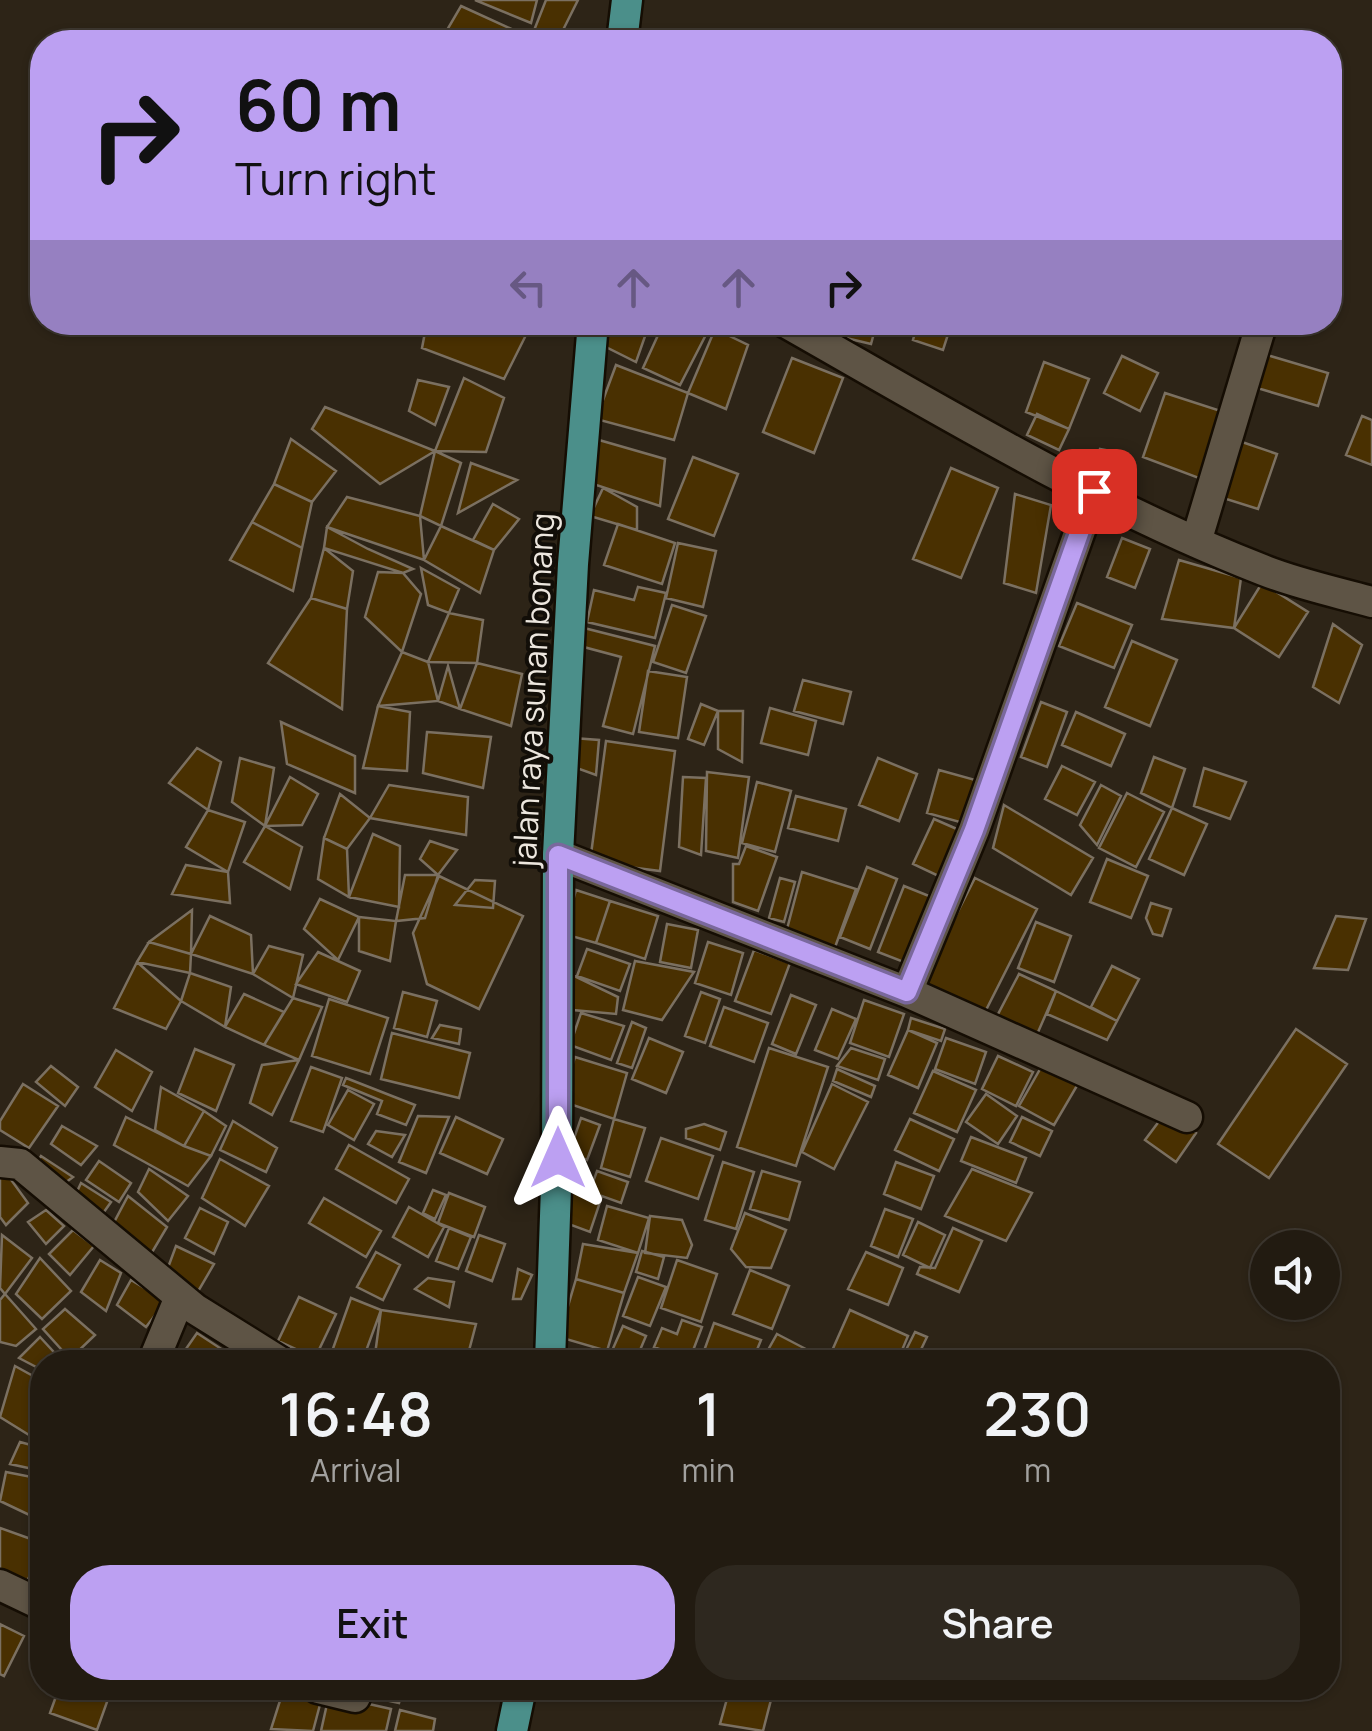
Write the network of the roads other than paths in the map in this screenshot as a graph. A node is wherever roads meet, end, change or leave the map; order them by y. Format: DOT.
graph roads {
  1 [pos="627,0"];
  2 [pos="623,30"];
  3 [pos="592,335"];
  4 [pos="807,335"];
  5 [pos="1258,335"];
  6 [pos="1094,491"];
  7 [pos="1196,542"];
  8 [pos="1372,602"];
  9 [pos="558,855"];
  10 [pos="907,992"];
  11 [pos="1187,1117"];
  12 [pos="0,1162"];
  13 [pos="180,1297"];
  14 [pos="158,1350"];
  15 [pos="258,1350"];
  16 [pos="550,1350"];
  17 [pos="0,1585"];
  18 [pos="30,1599"];
  19 [pos="518,1700"];
  20 [pos="512,1731"];
  1 -- 2 [label="main road"];
  3 -- 9 [label="main road, jalan raya sunan bonang"];
  4 -- 6 [label="street"];
  5 -- 7 [label="street"];
  6 -- 7 [label="street"];
  6 -- 10 [label="street"];
  7 -- 8 [label="street"];
  9 -- 10 [label="street"];
  9 -- 16 [label="main road, jalan raya sunan bonang"];
  10 -- 11 [label="street"];
  12 -- 13 [label="street"];
  13 -- 14 [label="street"];
  13 -- 15 [label="street"];
  17 -- 18 [label="street"];
  19 -- 20 [label="main road"];
}
